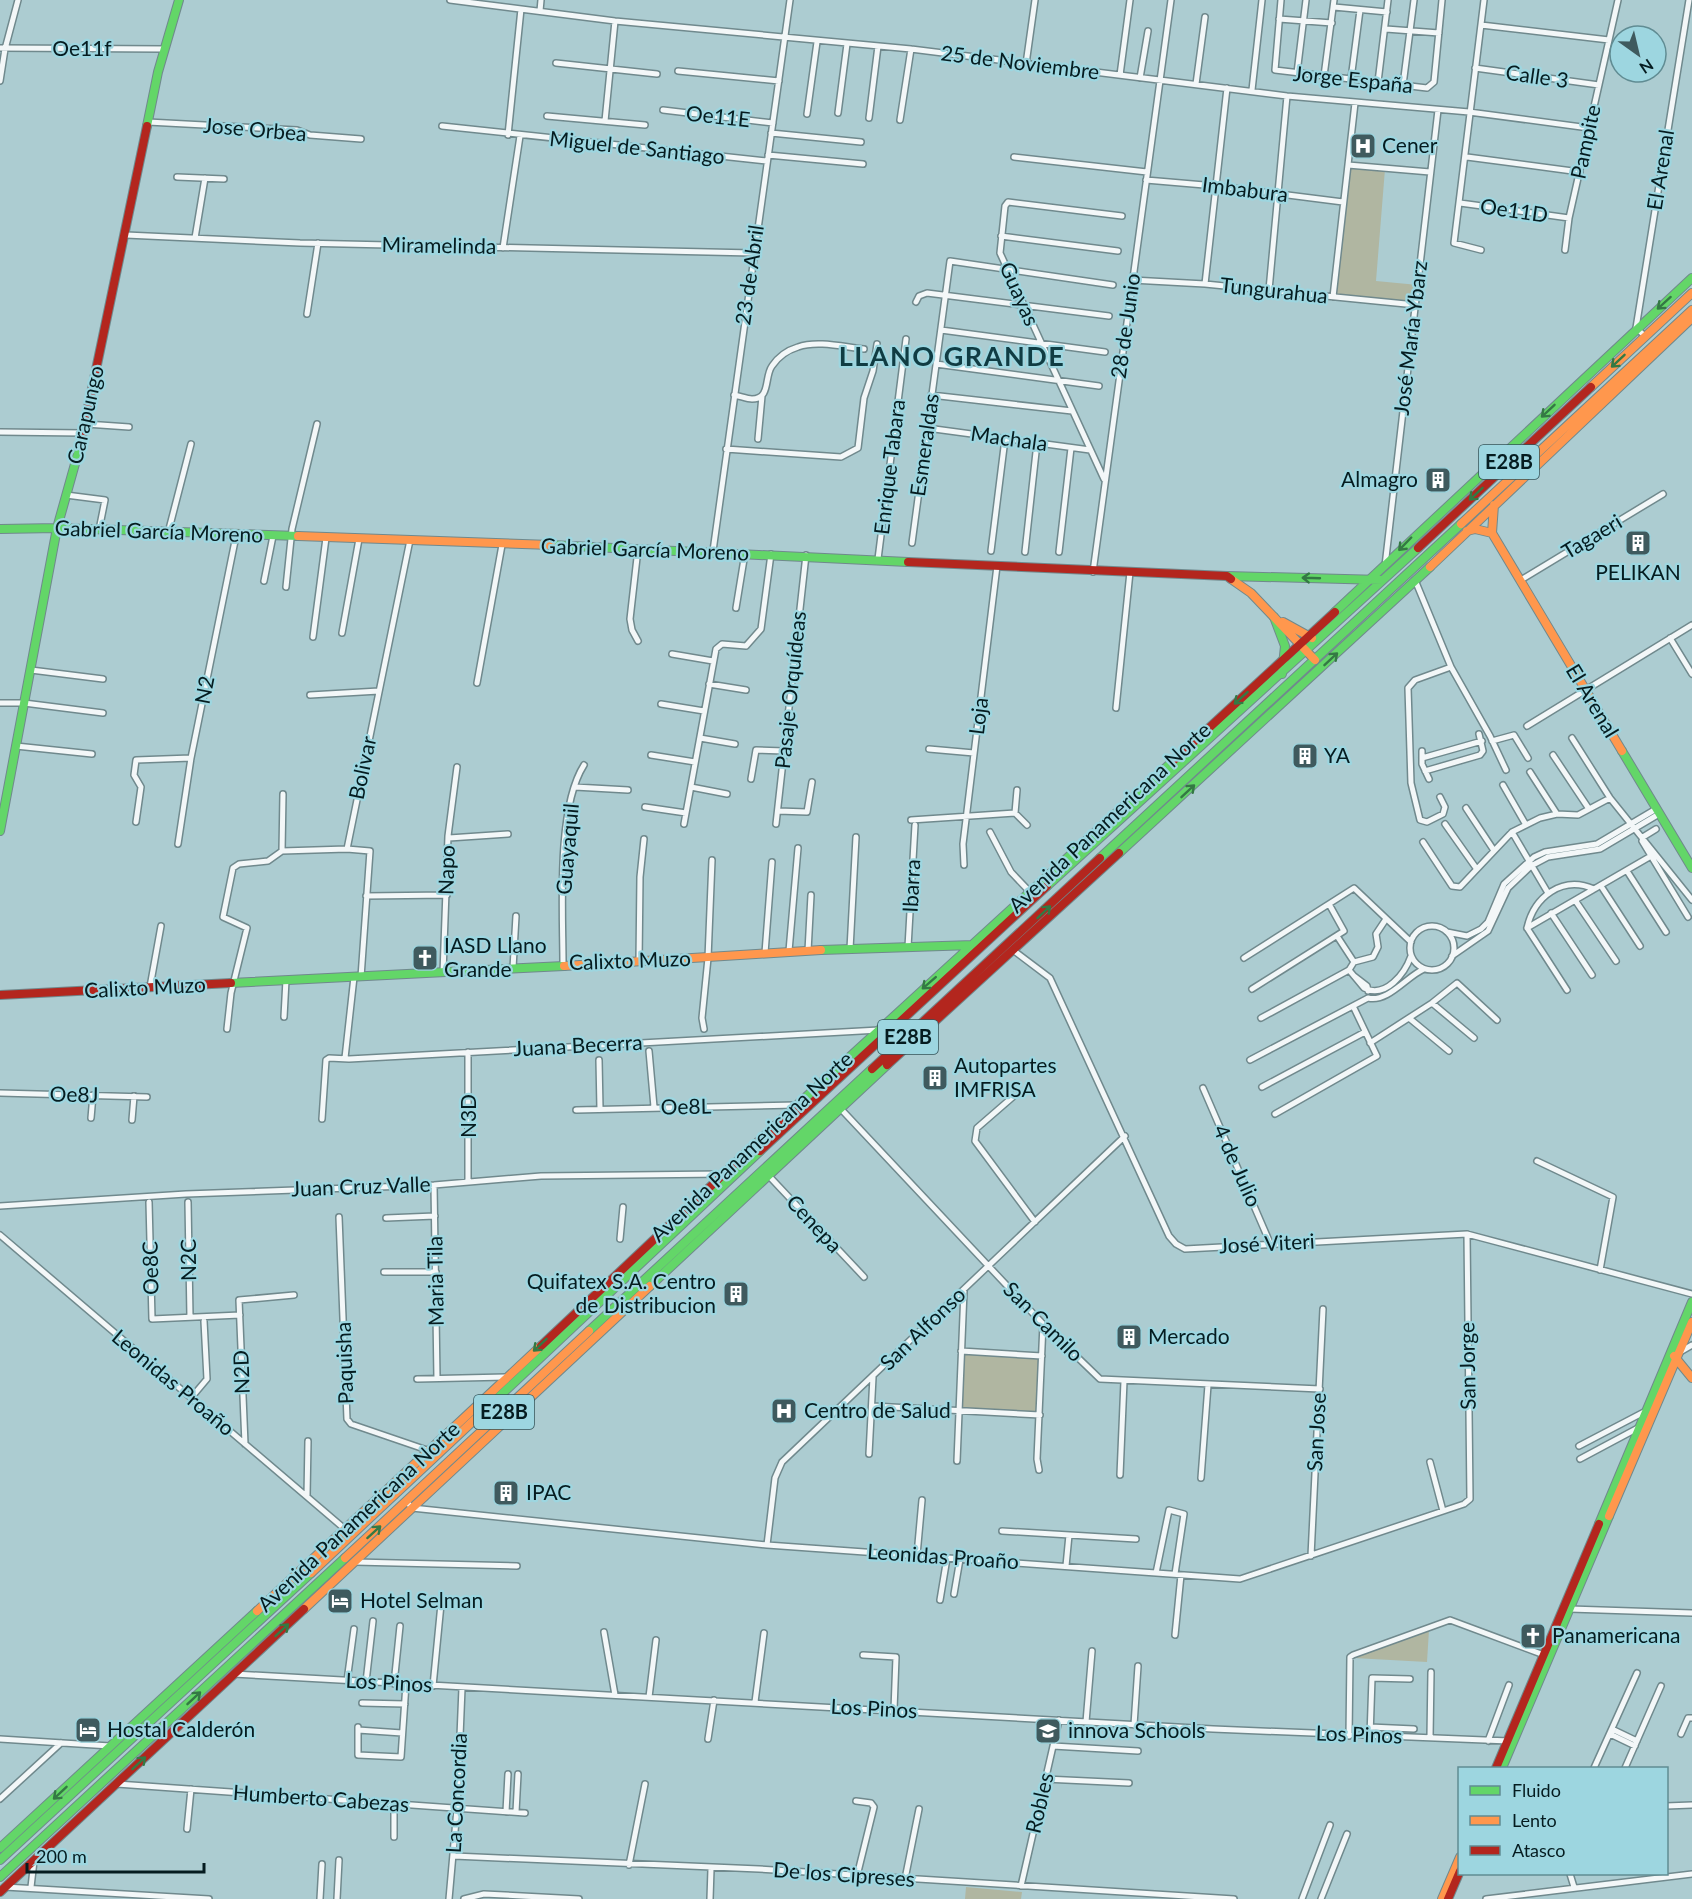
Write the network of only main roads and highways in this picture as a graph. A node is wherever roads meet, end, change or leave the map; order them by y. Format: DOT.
graph roads {
  1 [pos="179,0"];
  2 [pos="1692,278"];
  3 [pos="1692,292"];
  4 [pos="1692,310"];
  5 [pos="1692,318"];
  6 [pos="1498,492"];
  7 [pos="1494,505"];
  8 [pos="57,528"];
  9 [pos="0,529"];
  10 [pos="1467,531"];
  11 [pos="1492,533"];
  12 [pos="1452,534"];
  13 [pos="1227,576"];
  14 [pos="1251,576"];
  15 [pos="1370,580"];
  16 [pos="1382,580"];
  17 [pos="1247,590"];
  18 [pos="1388,599"];
  19 [pos="1274,617"];
  20 [pos="1309,636"];
  21 [pos="1318,640"];
  22 [pos="1300,644"];
  23 [pos="1307,651"];
  24 [pos="1324,652"];
  25 [pos="1284,659"];
  26 [pos="1316,660"];
  27 [pos="1282,674"];
  28 [pos="1130,813"];
  29 [pos="1142,827"];
  30 [pos="0,831"];
  31 [pos="1102,864"];
  32 [pos="1692,868"];
  33 [pos="1033,889"];
  34 [pos="1042,894"];
  35 [pos="973,945"];
  36 [pos="0,995"];
  37 [pos="924,1027"];
  38 [pos="767,1174"];
  39 [pos="667,1240"];
  40 [pos="678,1252"];
  41 [pos="1692,1302"];
  42 [pos="1692,1322"];
  43 [pos="1675,1354"];
  44 [pos="1692,1378"];
  45 [pos="458,1460"];
  46 [pos="395,1489"];
  47 [pos="410,1505"];
  48 [pos="334,1551"];
  49 [pos="312,1572"];
  50 [pos="331,1572"];
  51 [pos="305,1596"];
  52 [pos="1510,1741"];
  53 [pos="1497,1767"];
  54 [pos="1502,1767"];
  55 [pos="80,1780"];
  56 [pos="74,1808"];
  57 [pos="81,1817"];
  58 [pos="0,1848"];
  59 [pos="0,1860"];
  60 [pos="1458,1862"];
  61 [pos="1458,1875"];
  62 [pos="0,1877"];
  63 [pos="3,1889"];
  64 [pos="1442,1899"];
  65 [pos="1448,1899"];
  1 -- 8 [label="main road, Carapungo"];
  2 -- 15 [label="main road, Avenida Panamericana Norte, one-way"];
  3 -- 16 [label="main road, Avenida Panamericana Norte / E28B, one-way"];
  4 -- 6 [label="main road, Avenida Panamericana Norte / E28B"];
  5 -- 7 [label="main road, Avenida Panamericana Norte"];
  6 -- 7 [label="main road"];
  6 -- 12 [label="main road, Avenida Panamericana Norte / E28B"];
  7 -- 10 [label="main road, Avenida Panamericana Norte"];
  7 -- 11 [label="main road"];
  8 -- 9 [label="main road, Gabriel García Moreno"];
  8 -- 13 [label="main road, Gabriel García Moreno"];
  8 -- 30 [label="main road, Carapungo"];
  10 -- 11 [label="main road"];
  10 -- 12 [label="main road"];
  10 -- 18 [label="main road, Avenida Panamericana Norte"];
  11 -- 32 [label="main road, El Arenal"];
  12 -- 18 [label="main road, Avenida Panamericana Norte / E28B"];
  13 -- 14 [label="main road, Gabriel García Moreno"];
  13 -- 17 [label="main road"];
  15 -- 14 [label="main road, Gabriel García Moreno, one-way"];
  14 -- 17 [label="main road"];
  15 -- 16 [label="main road, Gabriel García Moreno"];
  15 -- 20 [label="main road, Avenida Panamericana Norte"];
  16 -- 21 [label="main road, Avenida Panamericana Norte / E28B"];
  17 -- 19 [label="main road"];
  18 -- 24 [label="main road, Avenida Panamericana Norte / E28B"];
  29 -- 18 [label="main road, Avenida Panamericana Norte, one-way"];
  19 -- 20 [label="main road"];
  19 -- 22 [label="main road"];
  19 -- 25 [label="main road"];
  20 -- 21 [label="main road"];
  20 -- 22 [label="main road, Avenida Panamericana Norte"];
  21 -- 23 [label="main road, Avenida Panamericana Norte / E28B"];
  21 -- 24 [label="main road"];
  22 -- 23 [label="main road"];
  22 -- 25 [label="main road, Avenida Panamericana Norte"];
  23 -- 26 [label="main road"];
  23 -- 27 [label="main road, Avenida Panamericana Norte / E28B"];
  24 -- 26 [label="main road, Avenida Panamericana Norte / E28B"];
  25 -- 27 [label="main road"];
  25 -- 33 [label="main road, Avenida Panamericana Norte, one-way"];
  26 -- 29 [label="main road, Avenida Panamericana Norte / E28B"];
  27 -- 28 [label="main road, Avenida Panamericana Norte / E28B"];
  28 -- 29 [label="main road"];
  28 -- 34 [label="main road, Avenida Panamericana Norte / E28B"];
  29 -- 31 [label="main road, Avenida Panamericana Norte / E28B"];
  37 -- 31 [label="main road, Avenida Panamericana Norte / E28B, one-way"];
  31 -- 37 [label="main road, Avenida Panamericana Norte"];
  33 -- 34 [label="main road"];
  33 -- 35 [label="main road, Avenida Panamericana Norte"];
  34 -- 39 [label="main road, Avenida Panamericana Norte / E28B"];
  35 -- 36 [label="main road, Calixto Muzo"];
  35 -- 46 [label="main road, Avenida Panamericana Norte, one-way"];
  37 -- 38 [label="main road, Avenida Panamericana Norte / E28B"];
  38 -- 40 [label="main road, Avenida Panamericana Norte / E28B"];
  38 -- 45 [label="main road, Avenida Panamericana Norte"];
  39 -- 40 [label="main road"];
  39 -- 46 [label="main road, Avenida Panamericana Norte / E28B"];
  40 -- 45 [label="main road, Avenida Panamericana Norte / E28B"];
  41 -- 43 [label="main road"];
  42 -- 43 [label="main road"];
  43 -- 44 [label="main road"];
  43 -- 52 [label="main road"];
  43 -- 52 [label="main road"];
  45 -- 47 [label="main road, Avenida Panamericana Norte / E28B"];
  46 -- 48 [label="main road, Avenida Panamericana Norte / E28B"];
  46 -- 55 [label="main road, Avenida Panamericana Norte"];
  50 -- 47 [label="main road, Avenida Panamericana Norte / E28B, one-way"];
  57 -- 47 [label="main road, Avenida Panamericana Norte, one-way"];
  48 -- 49 [label="main road, Avenida Panamericana Norte / E28B"];
  48 -- 50 [label="main road"];
  49 -- 51 [label="main road"];
  49 -- 55 [label="main road, Avenida Panamericana Norte / E28B"];
  50 -- 51 [label="main road, Avenida Panamericana Norte / E28B"];
  56 -- 51 [label="main road, Avenida Panamericana Norte / E28B, one-way"];
  52 -- 53 [label="main road"];
  52 -- 54 [label="main road"];
  55 -- 58 [label="main road, Avenida Panamericana Norte, one-way"];
  55 -- 59 [label="main road, Avenida Panamericana Norte / E28B"];
  56 -- 57 [label="main road"];
  56 -- 62 [label="main road, Avenida Panamericana Norte / E28B"];
  57 -- 63 [label="main road, Avenida Panamericana Norte"];
  60 -- 64 [label="main road"];
  61 -- 65 [label="main road"];
}
